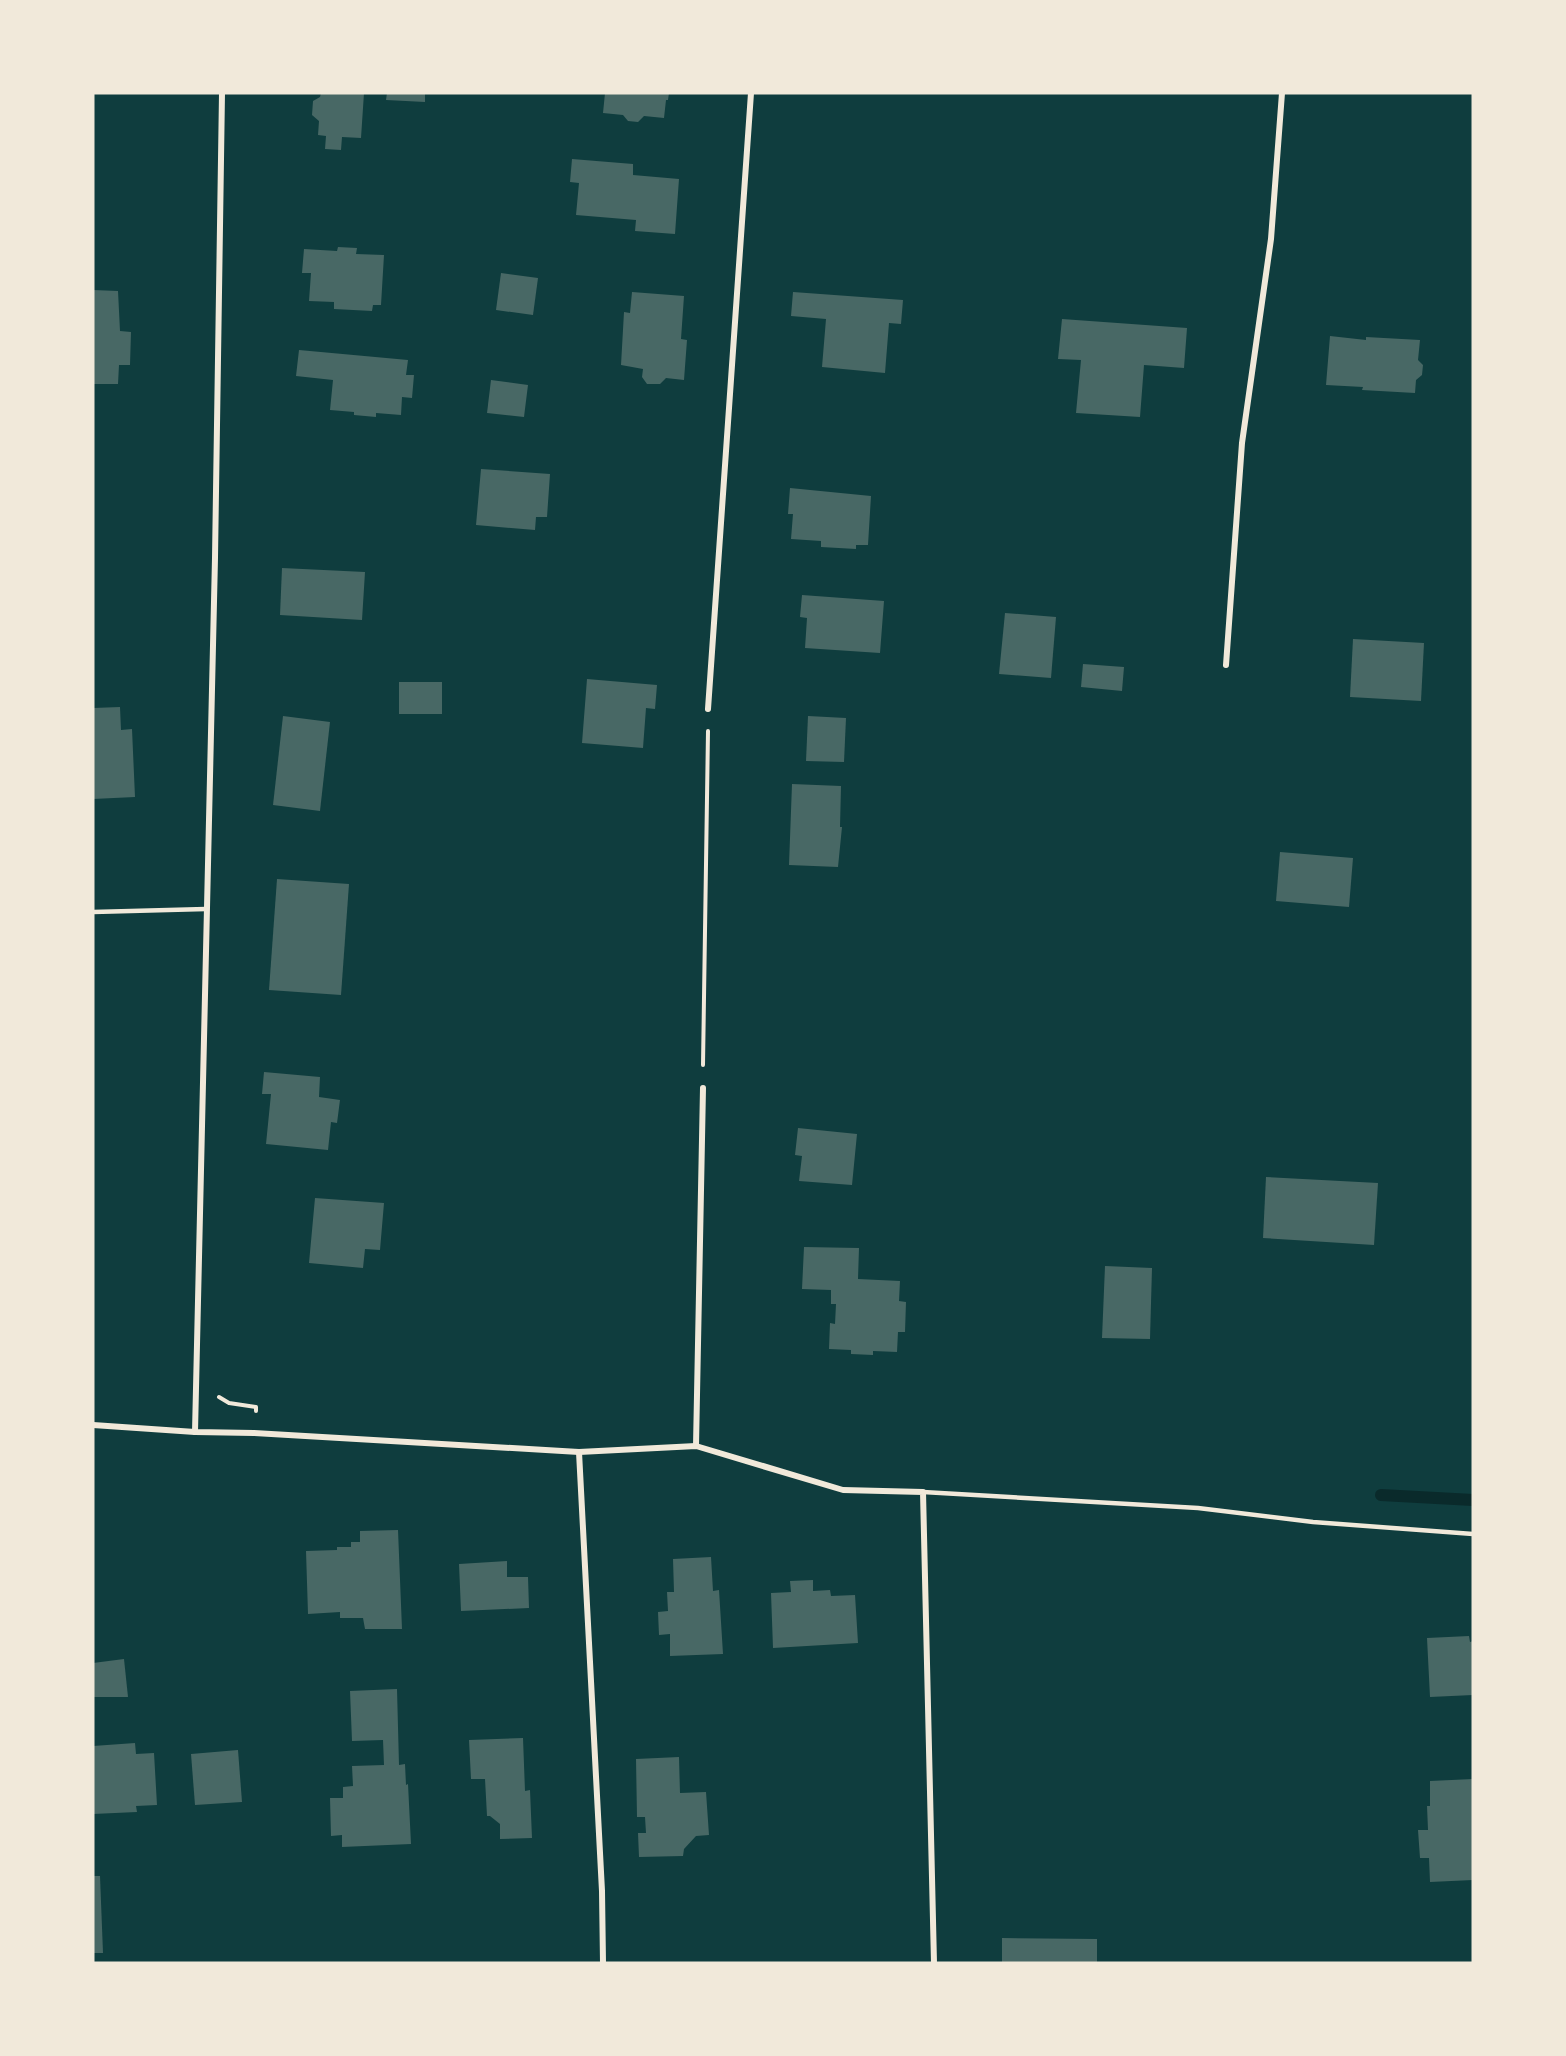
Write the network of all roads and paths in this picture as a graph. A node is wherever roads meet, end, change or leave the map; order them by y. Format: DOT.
graph roads {
  1 [pos="222,93"];
  2 [pos="751,93"];
  3 [pos="1282,93"];
  4 [pos="1226,665"];
  5 [pos="708,709"];
  6 [pos="206,909"];
  7 [pos="93,912"];
  8 [pos="703,1088"];
  9 [pos="93,1425"];
  10 [pos="195,1431"];
  11 [pos="696,1446"];
  12 [pos="579,1452"];
  13 [pos="923,1492"];
  14 [pos="1473,1534"];
  15 [pos="603,1963"];
  16 [pos="934,1963"];
  1 -- 6 [label="street"];
  2 -- 5 [label="street"];
  3 -- 4 [label="street"];
  5 -- 8 [label="path"];
  6 -- 7 [label="lane"];
  6 -- 10 [label="street"];
  8 -- 11 [label="street"];
  9 -- 10 [label="street"];
  10 -- 12 [label="street"];
  11 -- 12 [label="street"];
  11 -- 13 [label="street"];
  12 -- 15 [label="street"];
  13 -- 14 [label="lane"];
  13 -- 16 [label="street"];
}
